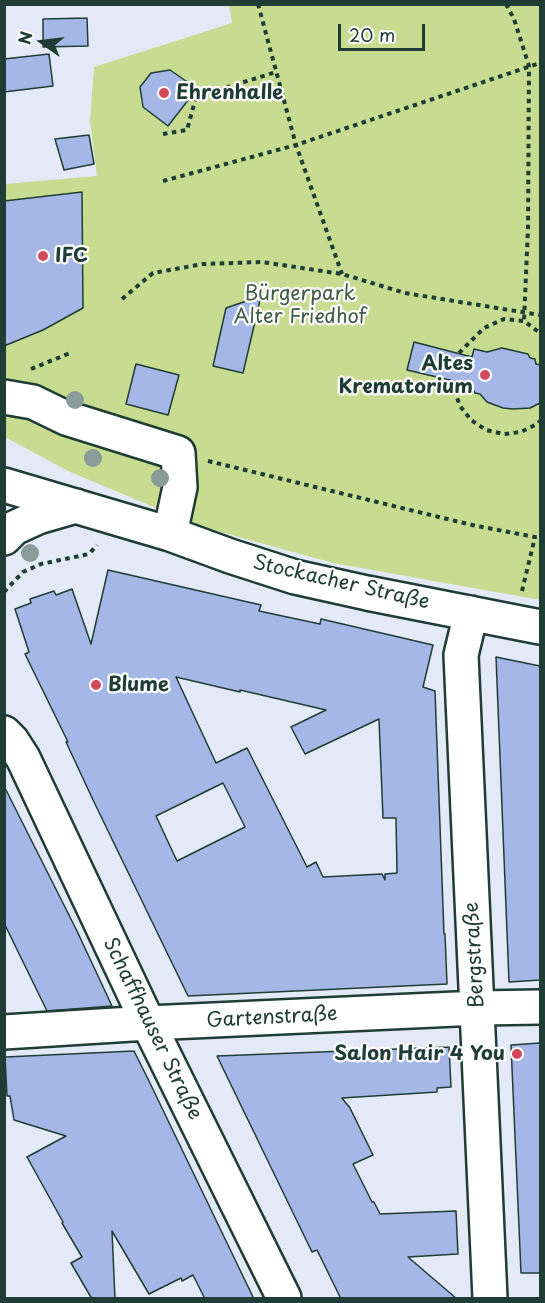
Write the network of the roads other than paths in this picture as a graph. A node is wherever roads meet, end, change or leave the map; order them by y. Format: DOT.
graph roads {
  1 [pos="4,396"];
  2 [pos="4,485"];
  3 [pos="76,506"];
  4 [pos="170,534"];
  5 [pos="4,538"];
  6 [pos="471,613"];
  7 [pos="528,624"];
  8 [pos="11,748"];
  9 [pos="540,1007"];
  10 [pos="477,1008"];
  11 [pos="148,1023"];
  12 [pos="4,1032"];
  13 [pos="284,1299"];
  14 [pos="490,1299"];
  1 -- 4 [label="street"];
  2 -- 3 [label="street, Stockacher Straße"];
  3 -- 4 [label="street, Stockacher Straße"];
  3 -- 5 [label="street"];
  4 -- 6 [label="street, Stockacher Straße"];
  6 -- 7 [label="street, Stockacher Straße"];
  6 -- 10 [label="street, Bergstraße"];
  8 -- 11 [label="street, Schaffhauser Straße"];
  9 -- 10 [label="street, Gartenstraße"];
  10 -- 11 [label="street, Gartenstraße"];
  10 -- 14 [label="street, Bergstraße"];
  11 -- 12 [label="street, Gartenstraße"];
  11 -- 13 [label="street, Schaffhauser Straße"];
}
